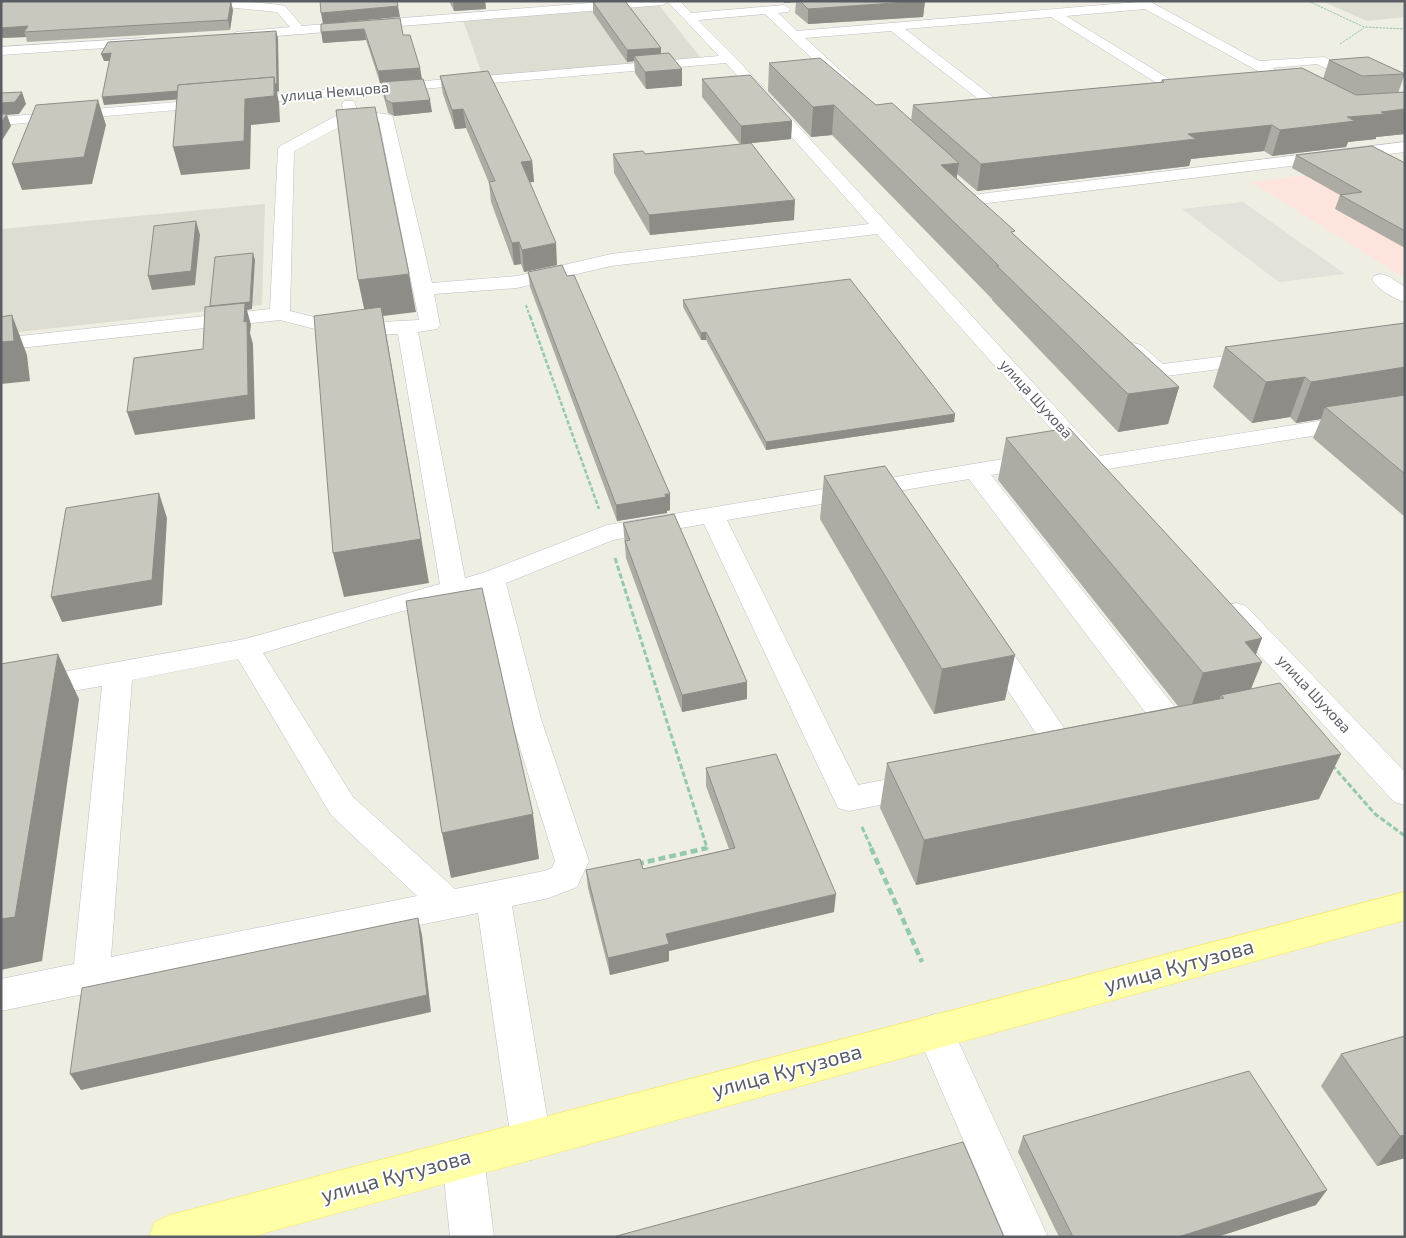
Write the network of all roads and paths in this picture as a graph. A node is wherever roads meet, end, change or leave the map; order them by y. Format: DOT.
graph roads {
  1 [pos="206,1"];
  2 [pos="663,1"];
  3 [pos="1308,1"];
  4 [pos="1143,3"];
  5 [pos="557,6"];
  6 [pos="796,8"];
  7 [pos="680,9"];
  8 [pos="767,10"];
  9 [pos="1053,13"];
  10 [pos="894,26"];
  11 [pos="1405,29"];
  12 [pos="298,30"];
  13 [pos="230,35"];
  14 [pos="794,35"];
  15 [pos="152,41"];
  16 [pos="1,52"];
  17 [pos="729,59"];
  18 [pos="1256,65"];
  19 [pos="1261,86"];
  20 [pos="348,91"];
  21 [pos="1164,96"];
  22 [pos="863,99"];
  23 [pos="1402,109"];
  24 [pos="351,114"];
  25 [pos="986,115"];
  26 [pos="1,122"];
  27 [pos="1389,136"];
  28 [pos="1405,146"];
  29 [pos="959,188"];
  30 [pos="972,200"];
  31 [pos="987,214"];
  32 [pos="882,228"];
  33 [pos="1381,280"];
  34 [pos="518,282"];
  35 [pos="424,289"];
  36 [pos="1405,296"];
  37 [pos="280,314"];
  38 [pos="407,328"];
  39 [pos="1122,338"];
  40 [pos="1,344"];
  41 [pos="1276,355"];
  42 [pos="1405,414"];
  43 [pos="1096,465"];
  44 [pos="974,470"];
  45 [pos="886,485"];
  46 [pos="903,510"];
  47 [pos="712,515"];
  48 [pos="607,532"];
  49 [pos="492,579"];
  50 [pos="454,589"];
  51 [pos="1219,594"];
  52 [pos="974,616"];
  53 [pos="246,648"];
  54 [pos="118,673"];
  55 [pos="1,693"];
  56 [pos="1323,703"];
  57 [pos="1294,709"];
  58 [pos="1207,727"];
  59 [pos="1066,755"];
  60 [pos="944,780"];
  61 [pos="1405,793"];
  62 [pos="849,799"];
  63 [pos="633,864"];
  64 [pos="493,894"];
  65 [pos="448,904"];
  66 [pos="1405,906"];
  67 [pos="922,962"];
  68 [pos="91,978"];
  69 [pos="1,995"];
  70 [pos="935,1031"];
  71 [pos="531,1140"];
  72 [pos="463,1158"];
  73 [pos="170,1237"];
  74 [pos="472,1237"];
  75 [pos="1027,1237"];
  1 -- 12 [label="street"];
  2 -- 5 [label="street"];
  3 -- 11 [label="path"];
  4 -- 9 [label="street"];
  4 -- 18 [label="street"];
  5 -- 12 [label="street"];
  6 -- 8 [label="street"];
  7 -- 8 [label="street"];
  7 -- 17 [label="street, улица Шухова"];
  8 -- 14 [label="street"];
  9 -- 10 [label="street"];
  9 -- 21 [label="street"];
  10 -- 14 [label="street"];
  10 -- 25 [label="street"];
  12 -- 13 [label="street"];
  14 -- 22 [label="street"];
  15 -- 16 [label="street"];
  17 -- 20 [label="street, улица Немцова"];
  17 -- 32 [label="street, улица Шухова"];
  18 -- 19 [label="street"];
  18 -- 23 [label="street"];
  20 -- 24 [label="street"];
  20 -- 26 [label="street, улица Немцова"];
  24 -- 35 [label="street"];
  24 -- 37 [label="street"];
  27 -- 28 [label="street"];
  28 -- 30 [label="street"];
  29 -- 30 [label="street"];
  30 -- 31 [label="street"];
  32 -- 34 [label="street"];
  32 -- 43 [label="street, улица Шухова"];
  33 -- 36 [label="street"];
  34 -- 35 [label="street"];
  34 -- 48 [label="path"];
  35 -- 38 [label="street"];
  37 -- 38 [label="street"];
  37 -- 40 [label="street"];
  38 -- 50 [label="street"];
  39 -- 41 [label="street"];
  42 -- 43 [label="street"];
  43 -- 44 [label="street"];
  44 -- 45 [label="street"];
  44 -- 58 [label="street"];
  45 -- 46 [label="street"];
  45 -- 47 [label="street"];
  47 -- 48 [label="street"];
  47 -- 62 [label="street"];
  48 -- 49 [label="street"];
  48 -- 63 [label="path"];
  49 -- 50 [label="street"];
  49 -- 64 [label="street"];
  50 -- 53 [label="street"];
  51 -- 56 [label="street, улица Шухова"];
  52 -- 59 [label="street"];
  53 -- 54 [label="street"];
  53 -- 65 [label="street"];
  54 -- 55 [label="street"];
  54 -- 68 [label="street"];
  56 -- 57 [label="street"];
  56 -- 61 [label="street, улица Шухова"];
  60 -- 62 [label="street"];
  62 -- 67 [label="path"];
  64 -- 65 [label="street"];
  64 -- 71 [label="street"];
  65 -- 68 [label="street"];
  66 -- 70 [label="main road, улица Кутузова"];
  68 -- 69 [label="street"];
  70 -- 71 [label="main road, улица Кутузова"];
  70 -- 75 [label="street"];
  71 -- 72 [label="main road, улица Кутузова"];
  72 -- 73 [label="main road, улица Кутузова"];
  72 -- 74 [label="street"];
}
